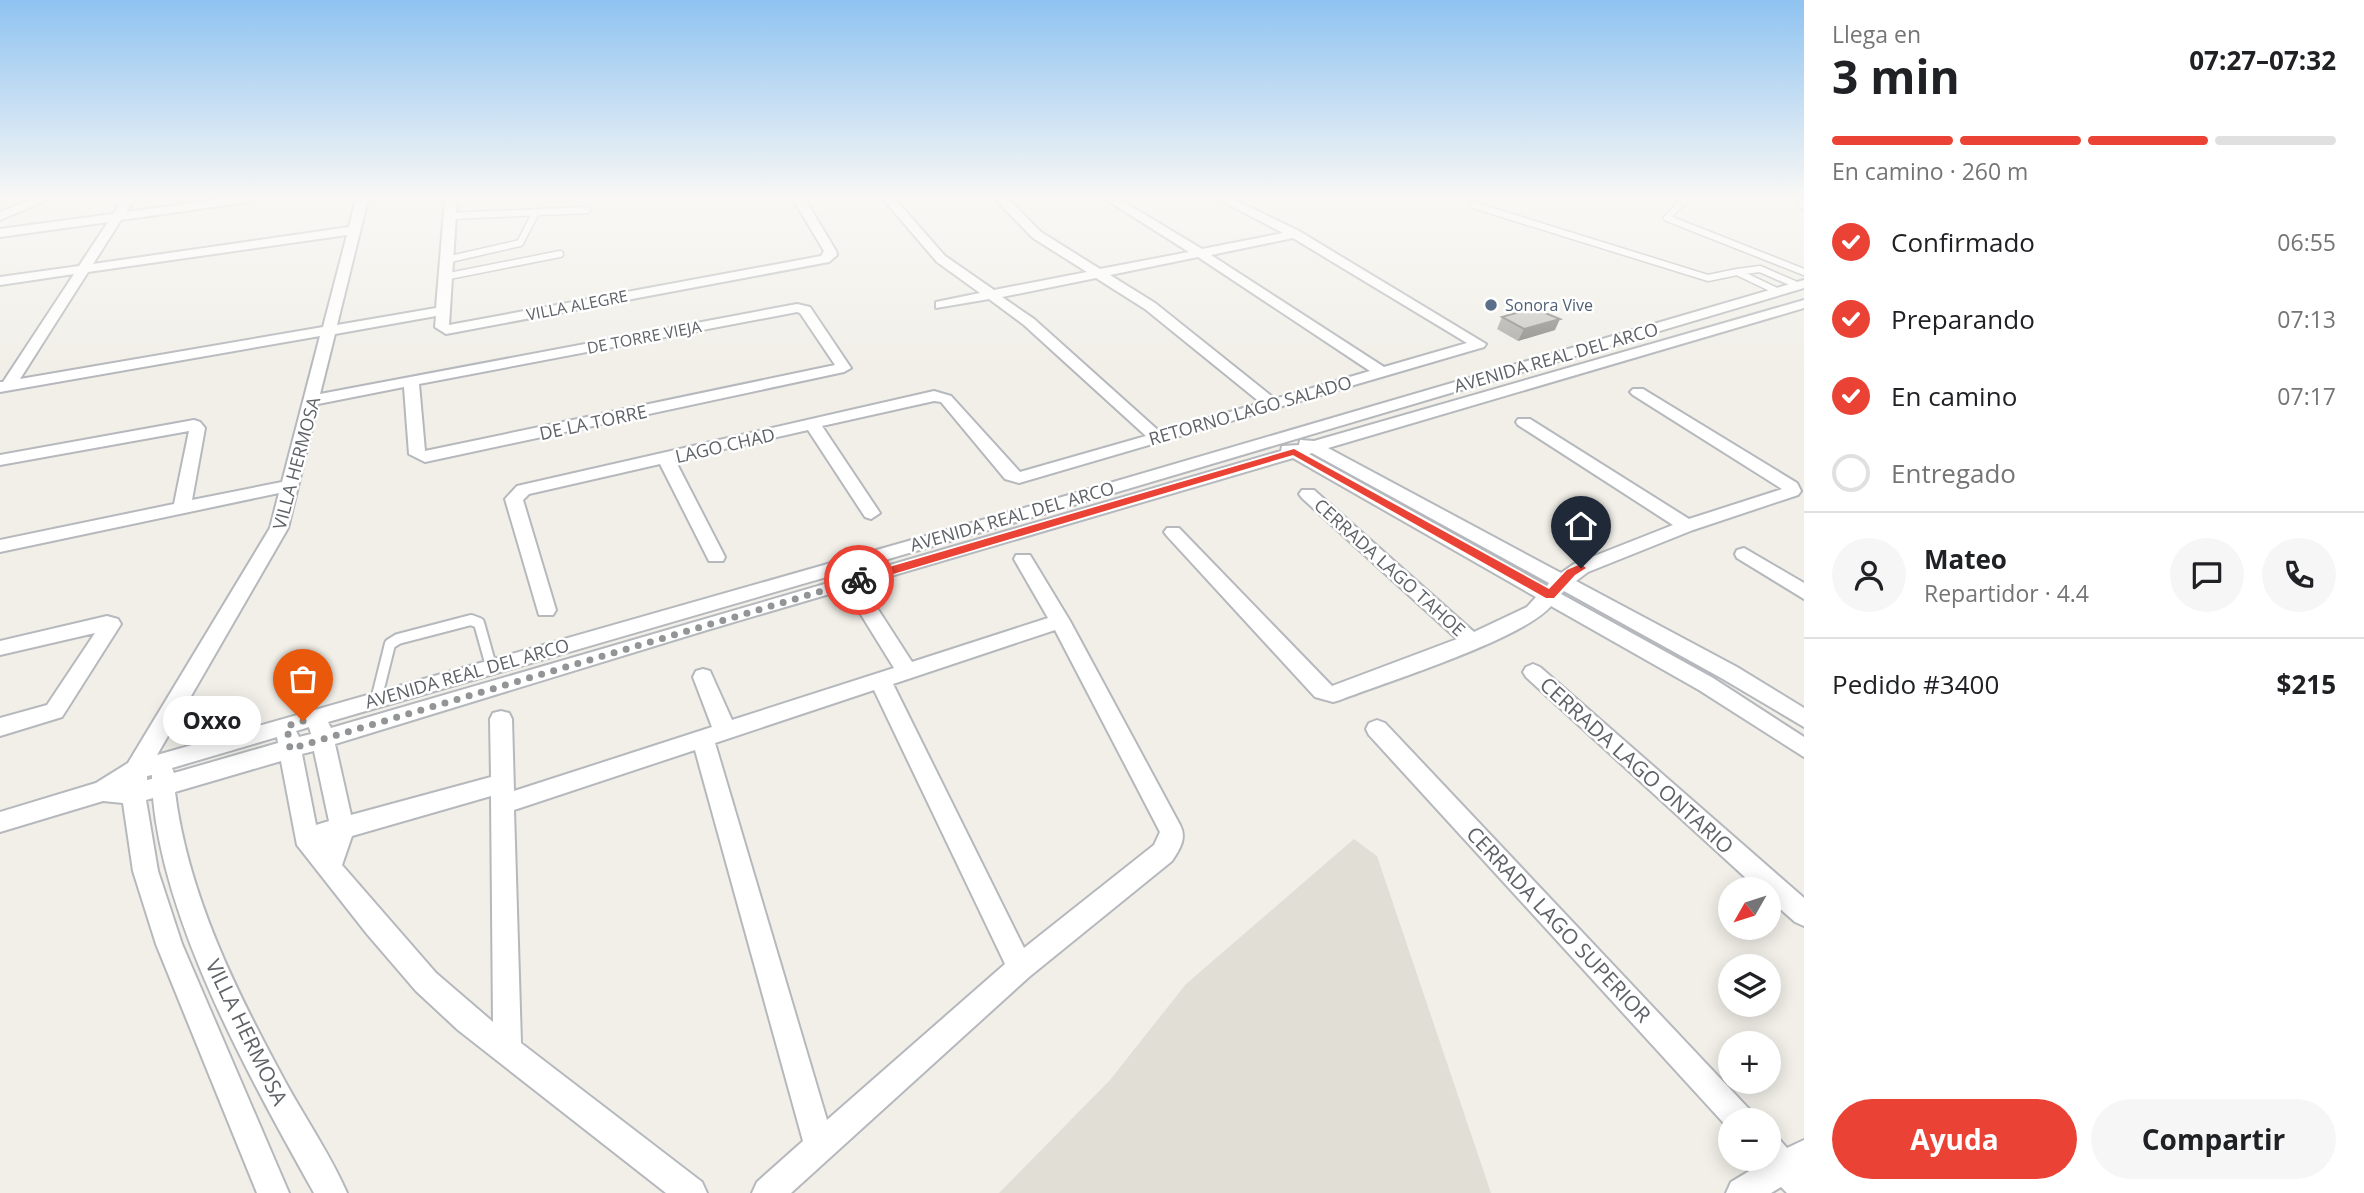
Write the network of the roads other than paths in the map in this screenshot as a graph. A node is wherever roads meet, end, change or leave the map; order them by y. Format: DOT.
graph roads {
  1 [pos="93,255"];
  2 [pos="187,255"];
  3 [pos="348,255"];
  4 [pos="446,255"];
  5 [pos="469,255"];
  6 [pos="557,255"];
  7 [pos="831,255"];
  8 [pos="937,255"];
  9 [pos="1069,255"];
  10 [pos="1192,255"];
  11 [pos="1203,255"];
  12 [pos="1330,255"];
  13 [pos="1633,255"];
  14 [pos="1733,255"];
  15 [pos="446,260"];
  16 [pos="83,270"];
  17 [pos="1737,272"];
  18 [pos="1099,273"];
  19 [pos="444,277"];
  20 [pos="0,281"];
  21 [pos="1779,292"];
  22 [pos="1802,293"];
  23 [pos="992,295"];
  24 [pos="941,304"];
  25 [pos="443,311"];
  26 [pos="330,329"];
  27 [pos="1628,336"];
  28 [pos="1649,347"];
  29 [pos="840,370"];
  30 [pos="1382,372"];
  31 [pos="411,382"];
  32 [pos="4,387"];
  33 [pos="1638,392"];
  34 [pos="313,400"];
  35 [pos="1272,404"];
  36 [pos="1524,422"];
  37 [pos="813,425"];
  38 [pos="1156,437"];
  39 [pos="1292,443"];
  40 [pos="1102,454"];
  41 [pos="666,459"];
  42 [pos="0,460"];
  43 [pos="1019,478"];
  44 [pos="1082,478"];
  45 [pos="1126,483"];
  46 [pos="292,485"];
  47 [pos="1308,494"];
  48 [pos="1140,499"];
  49 [pos="182,508"];
  50 [pos="1108,509"];
  51 [pos="871,513"];
  52 [pos="1687,526"];
  53 [pos="1173,531"];
  54 [pos="0,546"];
  55 [pos="1744,554"];
  56 [pos="716,557"];
  57 [pos="1023,559"];
  58 [pos="1556,588"];
  59 [pos="1804,592"];
  60 [pos="865,605"];
  61 [pos="546,610"];
  62 [pos="698,616"];
  63 [pos="1060,621"];
  64 [pos="1472,641"];
  65 [pos="0,648"];
  66 [pos="491,666"];
  67 [pos="908,671"];
  68 [pos="1533,672"];
  69 [pos="703,677"];
  70 [pos="880,680"];
  71 [pos="376,699"];
  72 [pos="319,716"];
  73 [pos="501,719"];
  74 [pos="1804,719"];
  75 [pos="287,726"];
  76 [pos="0,727"];
  77 [pos="1377,729"];
  78 [pos="714,735"];
  79 [pos="322,740"];
  80 [pos="1804,748"];
  81 [pos="290,749"];
  82 [pos="161,763"];
  83 [pos="135,782"];
  84 [pos="504,794"];
  85 [pos="0,822"];
  86 [pos="342,828"];
  87 [pos="306,838"];
  88 [pos="330,865"];
  89 [pos="1804,914"];
  90 [pos="1020,968"];
  91 [pos="507,1049"];
  92 [pos="1730,1108"];
  93 [pos="820,1148"];
  94 [pos="1791,1166"];
  95 [pos="273,1193"];
  96 [pos="331,1193"];
  97 [pos="691,1193"];
  98 [pos="768,1193"];
  99 [pos="1742,1193"];
  1 -- 16 [label="street"];
  2 -- 16 [label="street"];
  3 -- 26 [label="street, VILLA HERMOSA"];
  4 -- 15 [label="street"];
  5 -- 15 [label="lane"];
  6 -- 19 [label="lane"];
  7 -- 25 [label="street, VILLA ALEGRE"];
  8 -- 23 [label="street"];
  9 -- 18 [label="street"];
  10 -- 18 [label="street"];
  11 -- 30 [label="street"];
  12 -- 30 [label="street, RETORNO LAGO SALADO"];
  13 -- 17 [label="lane"];
  14 -- 22 [label="lane"];
  15 -- 19 [label="street"];
  16 -- 20 [label="street"];
  16 -- 32 [label="street"];
  17 -- 21 [label="lane"];
  17 -- 22 [label="lane"];
  18 -- 23 [label="street"];
  18 -- 35 [label="street"];
  19 -- 25 [label="street"];
  21 -- 22 [label="street, AVENIDA REAL DEL ARCO"];
  21 -- 27 [label="street, AVENIDA REAL DEL ARCO"];
  22 -- 28 [label="street, AVENIDA REAL DEL ARCO"];
  23 -- 24 [label="street"];
  23 -- 38 [label="street"];
  25 -- 26 [label="street"];
  26 -- 32 [label="street"];
  26 -- 34 [label="street, VILLA HERMOSA"];
  27 -- 28 [label="street"];
  27 -- 39 [label="street, AVENIDA REAL DEL ARCO"];
  28 -- 39 [label="street, AVENIDA REAL DEL ARCO"];
  29 -- 31 [label="street, DE TORRE VIEJA"];
  29 -- 31 [label="street, DE LA TORRE"];
  30 -- 35 [label="street, RETORNO LAGO SALADO"];
  31 -- 34 [label="street"];
  33 -- 52 [label="street"];
  34 -- 46 [label="street, VILLA HERMOSA"];
  35 -- 38 [label="street, RETORNO LAGO SALADO"];
  36 -- 52 [label="street"];
  37 -- 41 [label="street, LAGO CHAD"];
  37 -- 43 [label="street, LAGO CHAD"];
  37 -- 51 [label="street"];
  38 -- 40 [label="street, RETORNO LAGO SALADO"];
  39 -- 45 [label="street, AVENIDA REAL DEL ARCO"];
  39 -- 48 [label="street, AVENIDA REAL DEL ARCO"];
  39 -- 58 [label="street"];
  40 -- 44 [label="street, RETORNO LAGO SALADO"];
  40 -- 45 [label="street"];
  41 -- 56 [label="street"];
  41 -- 61 [label="street, LAGO CHAD"];
  42 -- 49 [label="street"];
  43 -- 44 [label="street, RETORNO LAGO SALADO"];
  44 -- 45 [label="street, AVENIDA REAL DEL ARCO"];
  44 -- 50 [label="street"];
  44 -- 62 [label="street, AVENIDA REAL DEL ARCO"];
  45 -- 48 [label="street"];
  46 -- 49 [label="street"];
  46 -- 82 [label="street, VILLA HERMOSA"];
  47 -- 64 [label="street, CERRADA LAGO TAHOE"];
  48 -- 50 [label="street, AVENIDA REAL DEL ARCO"];
  49 -- 54 [label="street"];
  50 -- 62 [label="street, AVENIDA REAL DEL ARCO"];
  52 -- 58 [label="street"];
  53 -- 64 [label="street"];
  55 -- 59 [label="street"];
  57 -- 63 [label="street"];
  58 -- 64 [label="street"];
  58 -- 74 [label="street"];
  58 -- 80 [label="street"];
  60 -- 67 [label="street"];
  62 -- 66 [label="street, AVENIDA REAL DEL ARCO"];
  62 -- 79 [label="street, AVENIDA REAL DEL ARCO"];
  63 -- 67 [label="street"];
  63 -- 90 [label="street"];
  65 -- 76 [label="street"];
  66 -- 71 [label="street, AVENIDA REAL DEL ARCO"];
  66 -- 71 [label="lane"];
  67 -- 70 [label="street"];
  68 -- 89 [label="street, CERRADA LAGO ONTARIO"];
  69 -- 78 [label="street"];
  70 -- 78 [label="street"];
  70 -- 90 [label="street"];
  71 -- 72 [label="street, AVENIDA REAL DEL ARCO"];
  72 -- 75 [label="street, AVENIDA REAL DEL ARCO"];
  72 -- 79 [label="street"];
  73 -- 84 [label="street"];
  75 -- 81 [label="street"];
  75 -- 82 [label="street, AVENIDA REAL DEL ARCO"];
  77 -- 92 [label="street, CERRADA LAGO SUPERIOR"];
  78 -- 84 [label="street"];
  78 -- 93 [label="street"];
  79 -- 81 [label="street, AVENIDA REAL DEL ARCO"];
  79 -- 86 [label="street"];
  81 -- 82 [label="street, AVENIDA REAL DEL ARCO"];
  81 -- 87 [label="street"];
  82 -- 83 [label="street, VILLA HERMOSA"];
  82 -- 83 [label="street, AVENIDA REAL DEL ARCO"];
  82 -- 96 [label="street, VILLA HERMOSA"];
  83 -- 85 [label="street, AVENIDA REAL DEL ARCO"];
  83 -- 95 [label="street, VILLA HERMOSA"];
  84 -- 86 [label="street"];
  84 -- 91 [label="street"];
  86 -- 87 [label="street"];
  86 -- 88 [label="street"];
  87 -- 88 [label="street"];
  88 -- 91 [label="street"];
  90 -- 93 [label="street"];
  91 -- 97 [label="street"];
  93 -- 98 [label="street"];
  94 -- 99 [label="street"];
}
